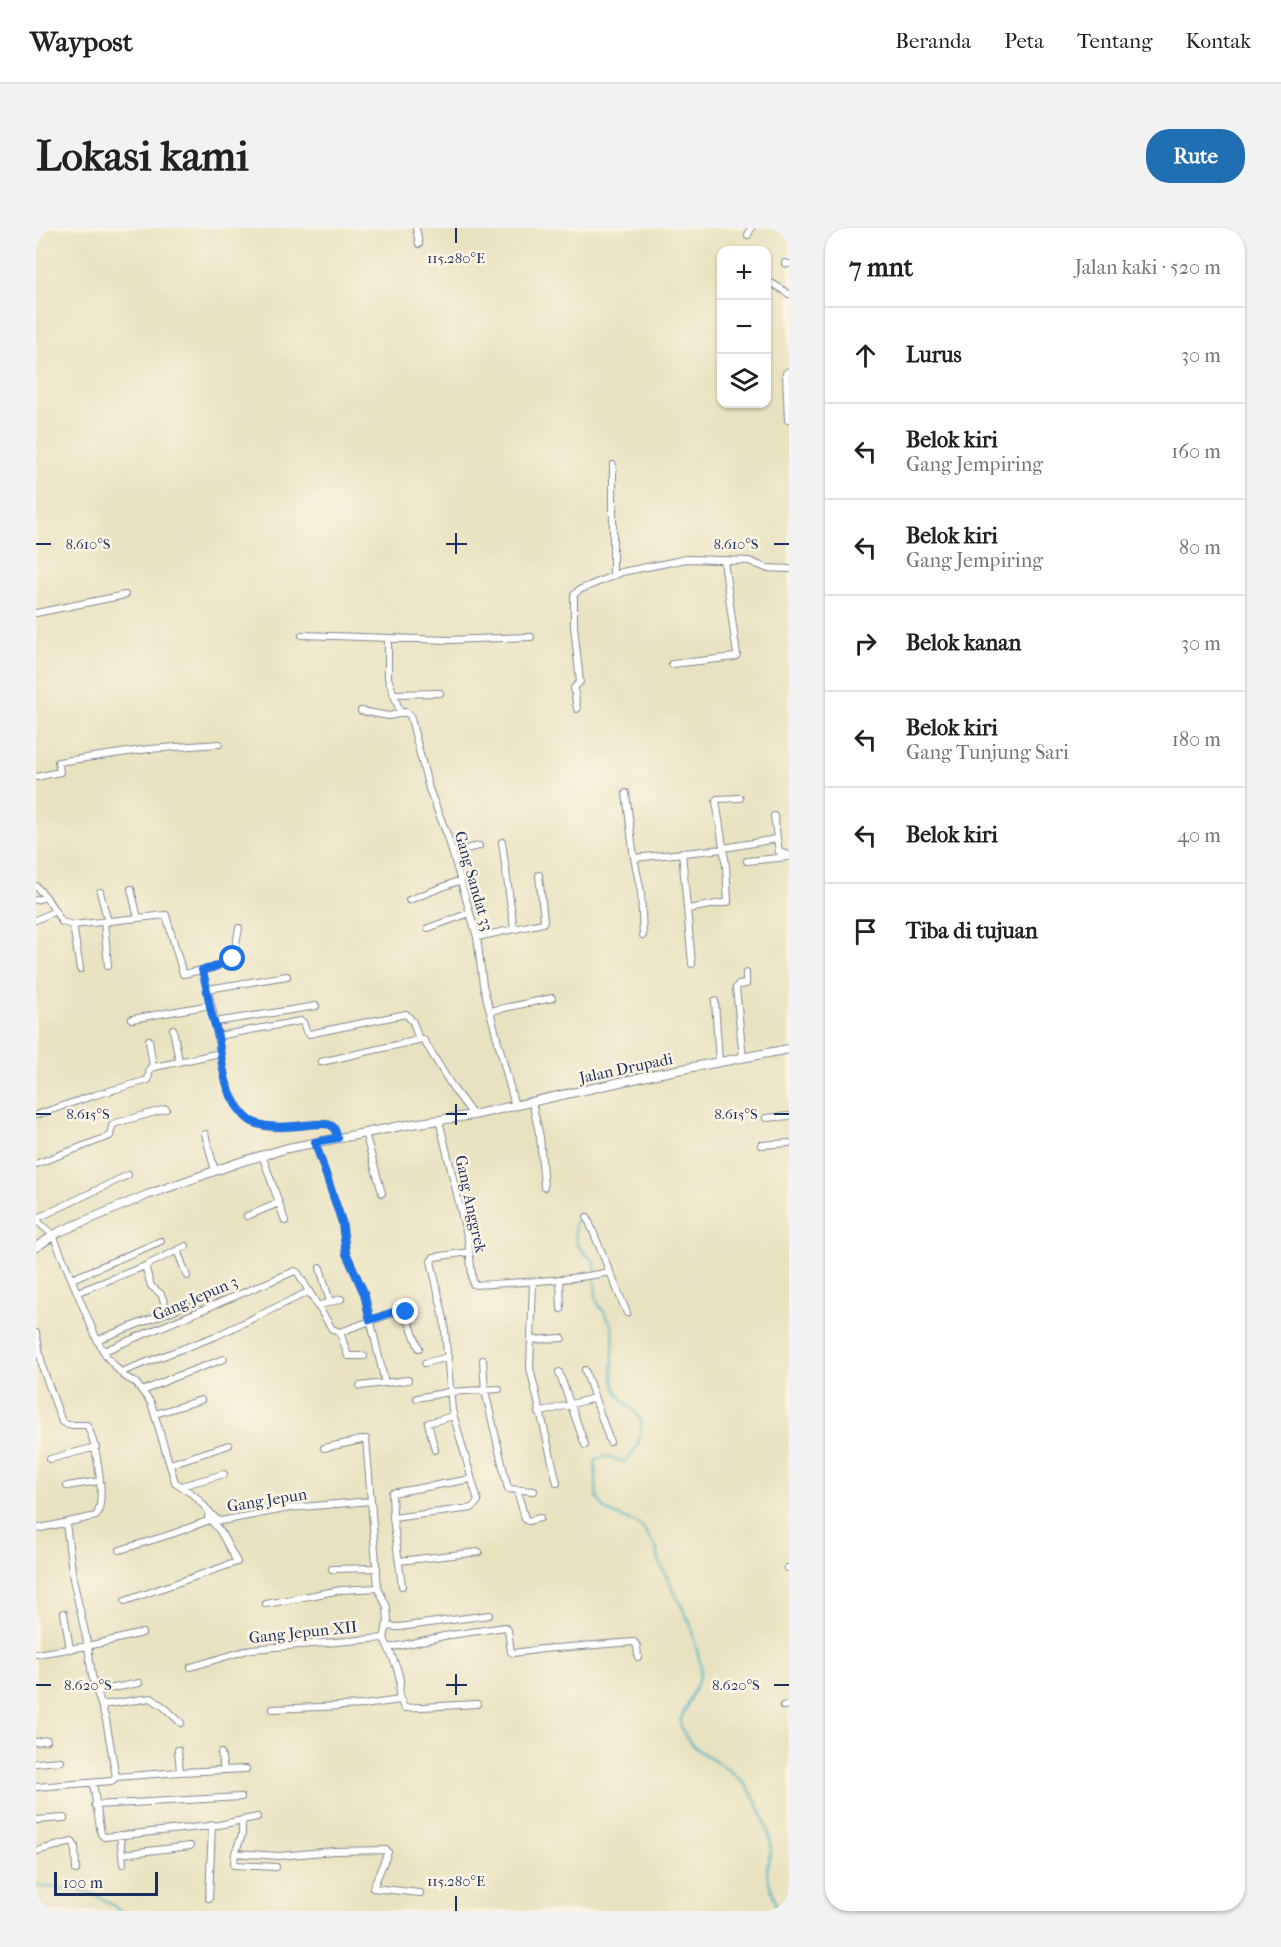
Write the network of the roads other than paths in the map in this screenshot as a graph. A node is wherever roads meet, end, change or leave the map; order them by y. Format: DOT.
graph roads {
  1 [pos="416,228"];
  2 [pos="419,244"];
  3 [pos="773,284"];
  4 [pos="789,294"];
  5 [pos="789,371"];
  6 [pos="788,402"];
  7 [pos="788,420"];
  8 [pos="613,465"];
  9 [pos="724,561"];
  10 [pos="789,569"];
  11 [pos="613,575"];
  12 [pos="125,595"];
  13 [pos="36,613"];
  14 [pos="302,635"];
  15 [pos="531,637"];
  16 [pos="388,638"];
  17 [pos="672,664"];
  18 [pos="440,693"];
  19 [pos="393,694"];
  20 [pos="577,709"];
  21 [pos="361,711"];
  22 [pos="400,712"];
  23 [pos="219,744"];
  24 [pos="36,777"];
  25 [pos="626,793"];
  26 [pos="741,798"];
  27 [pos="774,816"];
  28 [pos="776,839"];
  29 [pos="502,842"];
  30 [pos="479,846"];
  31 [pos="724,848"];
  32 [pos="453,852"];
  33 [pos="682,852"];
  34 [pos="789,856"];
  35 [pos="634,858"];
  36 [pos="747,861"];
  37 [pos="539,875"];
  38 [pos="461,880"];
  39 [pos="36,886"];
  40 [pos="131,889"];
  41 [pos="100,892"];
  42 [pos="46,897"];
  43 [pos="36,900"];
  44 [pos="409,900"];
  45 [pos="688,909"];
  46 [pos="55,911"];
  47 [pos="470,913"];
  48 [pos="138,918"];
  49 [pos="36,920"];
  50 [pos="106,922"];
  51 [pos="74,924"];
  52 [pos="239,928"];
  53 [pos="428,928"];
  54 [pos="514,929"];
  55 [pos="643,935"];
  56 [pos="477,937"];
  57 [pos="692,964"];
  58 [pos="108,966"];
  59 [pos="80,969"];
  60 [pos="202,970"];
  61 [pos="746,974"];
  62 [pos="287,976"];
  63 [pos="208,989"];
  64 [pos="552,998"];
  65 [pos="715,1001"];
  66 [pos="210,1005"];
  67 [pos="316,1006"];
  68 [pos="490,1011"];
  69 [pos="132,1019"];
  70 [pos="215,1022"];
  71 [pos="173,1029"];
  72 [pos="218,1036"];
  73 [pos="149,1040"];
  74 [pos="419,1040"];
  75 [pos="789,1049"];
  76 [pos="220,1053"];
  77 [pos="743,1058"];
  78 [pos="179,1061"];
  79 [pos="321,1062"];
  80 [pos="719,1062"];
  81 [pos="153,1067"];
  82 [pos="532,1102"];
  83 [pos="515,1106"];
  84 [pos="166,1109"];
  85 [pos="36,1115"];
  86 [pos="471,1115"];
  87 [pos="789,1116"];
  88 [pos="766,1118"];
  89 [pos="439,1120"];
  90 [pos="365,1133"];
  91 [pos="205,1134"];
  92 [pos="338,1138"];
  93 [pos="315,1142"];
  94 [pos="789,1143"];
  95 [pos="761,1145"];
  96 [pos="262,1155"];
  97 [pos="36,1164"];
  98 [pos="215,1171"];
  99 [pos="128,1175"];
  100 [pos="544,1187"];
  101 [pos="382,1193"];
  102 [pos="279,1203"];
  103 [pos="247,1216"];
  104 [pos="586,1217"];
  105 [pos="36,1220"];
  106 [pos="285,1221"];
  107 [pos="53,1235"];
  108 [pos="160,1241"];
  109 [pos="186,1246"];
  110 [pos="36,1247"];
  111 [pos="177,1251"];
  112 [pos="469,1252"];
  113 [pos="144,1266"];
  114 [pos="320,1268"];
  115 [pos="610,1272"];
  116 [pos="187,1276"];
  117 [pos="72,1279"];
  118 [pos="560,1279"];
  119 [pos="532,1281"];
  120 [pos="78,1292"];
  121 [pos="308,1292"];
  122 [pos="341,1299"];
  123 [pos="330,1302"];
  124 [pos="187,1305"];
  125 [pos="317,1306"];
  126 [pos="561,1309"];
  127 [pos="168,1312"];
  128 [pos="627,1313"];
  129 [pos="370,1320"];
  130 [pos="340,1332"];
  131 [pos="36,1333"];
  132 [pos="562,1338"];
  133 [pos="97,1340"];
  134 [pos="531,1340"];
  135 [pos="419,1348"];
  136 [pos="104,1351"];
  137 [pos="364,1356"];
  138 [pos="448,1357"];
  139 [pos="224,1359"];
  140 [pos="483,1360"];
  141 [pos="424,1363"];
  142 [pos="585,1371"];
  143 [pos="121,1372"];
  144 [pos="559,1372"];
  145 [pos="408,1380"];
  146 [pos="385,1383"];
  147 [pos="360,1386"];
  148 [pos="500,1389"];
  149 [pos="143,1391"];
  150 [pos="485,1391"];
  151 [pos="449,1392"];
  152 [pos="417,1398"];
  153 [pos="594,1398"];
  154 [pos="201,1400"];
  155 [pos="571,1404"];
  156 [pos="539,1413"];
  157 [pos="155,1414"];
  158 [pos="453,1416"];
  159 [pos="610,1442"];
  160 [pos="228,1445"];
  161 [pos="585,1445"];
  162 [pos="96,1447"];
  163 [pos="324,1448"];
  164 [pos="435,1450"];
  165 [pos="50,1459"];
  166 [pos="170,1464"];
  167 [pos="224,1474"];
  168 [pos="471,1479"];
  169 [pos="100,1481"];
  170 [pos="557,1483"];
  171 [pos="67,1486"];
  172 [pos="181,1486"];
  173 [pos="517,1490"];
  174 [pos="534,1491"];
  175 [pos="371,1501"];
  176 [pos="209,1511"];
  177 [pos="393,1518"];
  178 [pos="540,1518"];
  179 [pos="210,1520"];
  180 [pos="66,1522"];
  181 [pos="36,1529"];
  182 [pos="120,1550"];
  183 [pos="479,1552"];
  184 [pos="399,1561"];
  185 [pos="377,1568"];
  186 [pos="332,1569"];
  187 [pos="402,1586"];
  188 [pos="378,1588"];
  189 [pos="125,1601"];
  190 [pos="266,1604"];
  191 [pos="64,1613"];
  192 [pos="489,1615"];
  193 [pos="386,1626"];
  194 [pos="142,1633"];
  195 [pos="384,1638"];
  196 [pos="88,1646"];
  197 [pos="389,1648"];
  198 [pos="70,1649"];
  199 [pos="36,1654"];
  200 [pos="638,1657"];
  201 [pos="191,1667"];
  202 [pos="139,1683"];
  203 [pos="98,1691"];
  204 [pos="400,1700"];
  205 [pos="477,1704"];
  206 [pos="102,1705"];
  207 [pos="273,1709"];
  208 [pos="181,1723"];
  209 [pos="47,1740"];
  210 [pos="36,1742"];
  211 [pos="178,1750"];
  212 [pos="221,1753"];
  213 [pos="61,1761"];
  214 [pos="36,1763"];
  215 [pos="246,1769"];
  216 [pos="224,1770"];
  217 [pos="180,1772"];
  218 [pos="116,1778"];
  219 [pos="93,1783"];
  220 [pos="36,1787"];
  221 [pos="241,1797"];
  222 [pos="95,1805"];
  223 [pos="257,1817"];
  224 [pos="64,1818"];
  225 [pos="36,1820"];
  226 [pos="242,1821"];
  227 [pos="212,1825"];
  228 [pos="120,1835"];
  229 [pos="190,1846"];
  230 [pos="36,1851"];
  231 [pos="235,1853"];
  232 [pos="122,1854"];
  233 [pos="123,1864"];
  234 [pos="276,1867"];
  235 [pos="76,1870"];
  236 [pos="420,1893"];
  237 [pos="208,1898"];
  1 -- 2 [label="street"];
  3 -- 4 [label="street"];
  5 -- 6 [label="street"];
  6 -- 7 [label="street"];
  8 -- 11 [label="street"];
  9 -- 10 [label="street"];
  9 -- 11 [label="street"];
  9 -- 17 [label="street"];
  11 -- 20 [label="street"];
  12 -- 13 [label="street"];
  14 -- 16 [label="street"];
  15 -- 16 [label="street"];
  16 -- 19 [label="street"];
  18 -- 19 [label="street"];
  19 -- 22 [label="street"];
  21 -- 22 [label="street"];
  22 -- 32 [label="street, Gang Sandat 33"];
  23 -- 24 [label="street"];
  25 -- 35 [label="street"];
  26 -- 31 [label="street"];
  27 -- 28 [label="street"];
  28 -- 31 [label="street"];
  28 -- 34 [label="street"];
  29 -- 54 [label="street"];
  30 -- 32 [label="street"];
  31 -- 33 [label="street"];
  31 -- 45 [label="street"];
  32 -- 38 [label="street, Gang Sandat 33"];
  33 -- 35 [label="street"];
  33 -- 45 [label="street"];
  34 -- 36 [label="street"];
  35 -- 55 [label="street"];
  37 -- 54 [label="street"];
  38 -- 44 [label="street"];
  38 -- 47 [label="street, Gang Sandat 33"];
  39 -- 42 [label="street"];
  40 -- 48 [label="street"];
  41 -- 50 [label="street"];
  42 -- 43 [label="street"];
  42 -- 46 [label="street"];
  45 -- 57 [label="street"];
  46 -- 49 [label="street"];
  46 -- 51 [label="street"];
  47 -- 53 [label="street"];
  47 -- 56 [label="street, Gang Sandat 33"];
  48 -- 50 [label="street"];
  48 -- 60 [label="street"];
  50 -- 51 [label="street"];
  50 -- 58 [label="street"];
  51 -- 59 [label="street"];
  52 -- 60 [label="street"];
  54 -- 56 [label="street"];
  56 -- 68 [label="street, Gang Sandat 33"];
  60 -- 63 [label="street"];
  61 -- 77 [label="street"];
  62 -- 63 [label="street"];
  63 -- 66 [label="street"];
  64 -- 68 [label="street"];
  65 -- 80 [label="street"];
  66 -- 69 [label="street"];
  66 -- 70 [label="street"];
  67 -- 70 [label="street"];
  68 -- 83 [label="street, Gang Sandat 33"];
  70 -- 72 [label="street"];
  71 -- 78 [label="street"];
  72 -- 74 [label="street"];
  72 -- 76 [label="street"];
  73 -- 81 [label="street"];
  74 -- 79 [label="street"];
  74 -- 86 [label="street"];
  75 -- 77 [label="street, Jalan Drupadi"];
  76 -- 78 [label="street"];
  76 -- 92 [label="street"];
  77 -- 80 [label="street, Jalan Drupadi"];
  78 -- 81 [label="street"];
  80 -- 82 [label="street, Jalan Drupadi"];
  81 -- 85 [label="street"];
  82 -- 83 [label="street, Jalan Drupadi"];
  82 -- 100 [label="street"];
  83 -- 86 [label="street, Jalan Drupadi"];
  84 -- 97 [label="street"];
  86 -- 89 [label="street, Jalan Drupadi"];
  87 -- 88 [label="street"];
  89 -- 90 [label="street, Jalan Drupadi"];
  89 -- 112 [label="street, Gang Anggrek"];
  90 -- 92 [label="street, Jalan Drupadi"];
  90 -- 101 [label="street"];
  91 -- 98 [label="street"];
  92 -- 93 [label="street, Jalan Drupadi"];
  93 -- 96 [label="street, Jalan Drupadi"];
  93 -- 129 [label="street"];
  94 -- 95 [label="street"];
  96 -- 98 [label="street, Jalan Drupadi"];
  96 -- 102 [label="street"];
  98 -- 107 [label="street, Jalan Drupadi"];
  99 -- 105 [label="street"];
  102 -- 103 [label="street"];
  102 -- 106 [label="street"];
  104 -- 115 [label="street"];
  105 -- 107 [label="street"];
  107 -- 110 [label="street, Jalan Drupadi"];
  107 -- 117 [label="street, Gang Jepun"];
  108 -- 117 [label="street"];
  109 -- 111 [label="street"];
  111 -- 113 [label="street"];
  111 -- 116 [label="street"];
  112 -- 119 [label="street, Gang Anggrek"];
  112 -- 138 [label="street"];
  113 -- 120 [label="street"];
  113 -- 127 [label="street"];
  114 -- 123 [label="street"];
  115 -- 118 [label="street, Gang Anggrek"];
  115 -- 128 [label="street"];
  117 -- 120 [label="street, Gang Jepun"];
  118 -- 119 [label="street, Gang Anggrek"];
  118 -- 126 [label="street"];
  119 -- 134 [label="street"];
  120 -- 133 [label="street, Gang Jepun"];
  121 -- 125 [label="street"];
  121 -- 136 [label="street, Gang Jepun 3"];
  121 -- 143 [label="street"];
  122 -- 123 [label="street"];
  123 -- 125 [label="street"];
  124 -- 127 [label="street"];
  125 -- 130 [label="street"];
  127 -- 133 [label="street"];
  129 -- 130 [label="street"];
  129 -- 135 [label="street"];
  129 -- 146 [label="street"];
  130 -- 137 [label="street"];
  131 -- 162 [label="street"];
  132 -- 134 [label="street"];
  133 -- 136 [label="street, Gang Jepun"];
  134 -- 156 [label="street"];
  136 -- 143 [label="street, Gang Jepun"];
  138 -- 141 [label="street"];
  138 -- 151 [label="street"];
  139 -- 149 [label="street"];
  140 -- 150 [label="street"];
  142 -- 153 [label="street"];
  143 -- 149 [label="street, Gang Jepun"];
  144 -- 155 [label="street"];
  145 -- 146 [label="street"];
  146 -- 147 [label="street"];
  148 -- 150 [label="street"];
  149 -- 157 [label="street, Gang Jepun"];
  150 -- 151 [label="street"];
  150 -- 173 [label="street"];
  151 -- 152 [label="street"];
  151 -- 158 [label="street"];
  153 -- 155 [label="street"];
  153 -- 159 [label="street"];
  154 -- 157 [label="street"];
  155 -- 156 [label="street"];
  155 -- 161 [label="street"];
  156 -- 170 [label="street"];
  157 -- 166 [label="street, Gang Jepun"];
  158 -- 164 [label="street"];
  158 -- 168 [label="street"];
  160 -- 166 [label="street"];
  162 -- 165 [label="street"];
  162 -- 169 [label="street"];
  163 -- 175 [label="street"];
  166 -- 172 [label="street, Gang Jepun"];
  167 -- 172 [label="street"];
  168 -- 177 [label="street"];
  168 -- 177 [label="street"];
  169 -- 171 [label="street"];
  169 -- 180 [label="street"];
  172 -- 176 [label="street, Gang Jepun"];
  173 -- 174 [label="street"];
  173 -- 178 [label="street"];
  175 -- 176 [label="street, Gang Jepun"];
  175 -- 185 [label="street"];
  176 -- 179 [label="street"];
  177 -- 184 [label="street"];
  179 -- 182 [label="street"];
  179 -- 189 [label="street"];
  180 -- 181 [label="street"];
  180 -- 196 [label="street"];
  183 -- 184 [label="street"];
  184 -- 187 [label="street"];
  185 -- 186 [label="street"];
  185 -- 188 [label="street"];
  188 -- 190 [label="street"];
  188 -- 193 [label="street"];
  191 -- 198 [label="street"];
  192 -- 193 [label="street"];
  193 -- 195 [label="street"];
  194 -- 196 [label="street"];
  195 -- 197 [label="street"];
  195 -- 201 [label="street, Gang Jepun XII"];
  196 -- 198 [label="street"];
  196 -- 203 [label="street"];
  197 -- 200 [label="street"];
  197 -- 204 [label="street"];
  198 -- 199 [label="street"];
  202 -- 203 [label="street"];
  203 -- 206 [label="street"];
  204 -- 205 [label="street"];
  204 -- 207 [label="street"];
  206 -- 208 [label="street"];
  206 -- 218 [label="street"];
  209 -- 210 [label="street"];
  211 -- 217 [label="street"];
  212 -- 216 [label="street"];
  213 -- 214 [label="street"];
  215 -- 216 [label="street"];
  216 -- 217 [label="street"];
  217 -- 218 [label="street"];
  218 -- 219 [label="street"];
  219 -- 220 [label="street"];
  219 -- 222 [label="street"];
  221 -- 222 [label="street"];
  222 -- 228 [label="street"];
  223 -- 226 [label="street"];
  224 -- 225 [label="street"];
  226 -- 227 [label="street"];
  226 -- 231 [label="street"];
  227 -- 228 [label="street"];
  227 -- 237 [label="street"];
  228 -- 232 [label="street"];
  229 -- 232 [label="street"];
  230 -- 235 [label="street"];
  231 -- 234 [label="street"];
  231 -- 236 [label="street"];
  232 -- 233 [label="street"];
}
